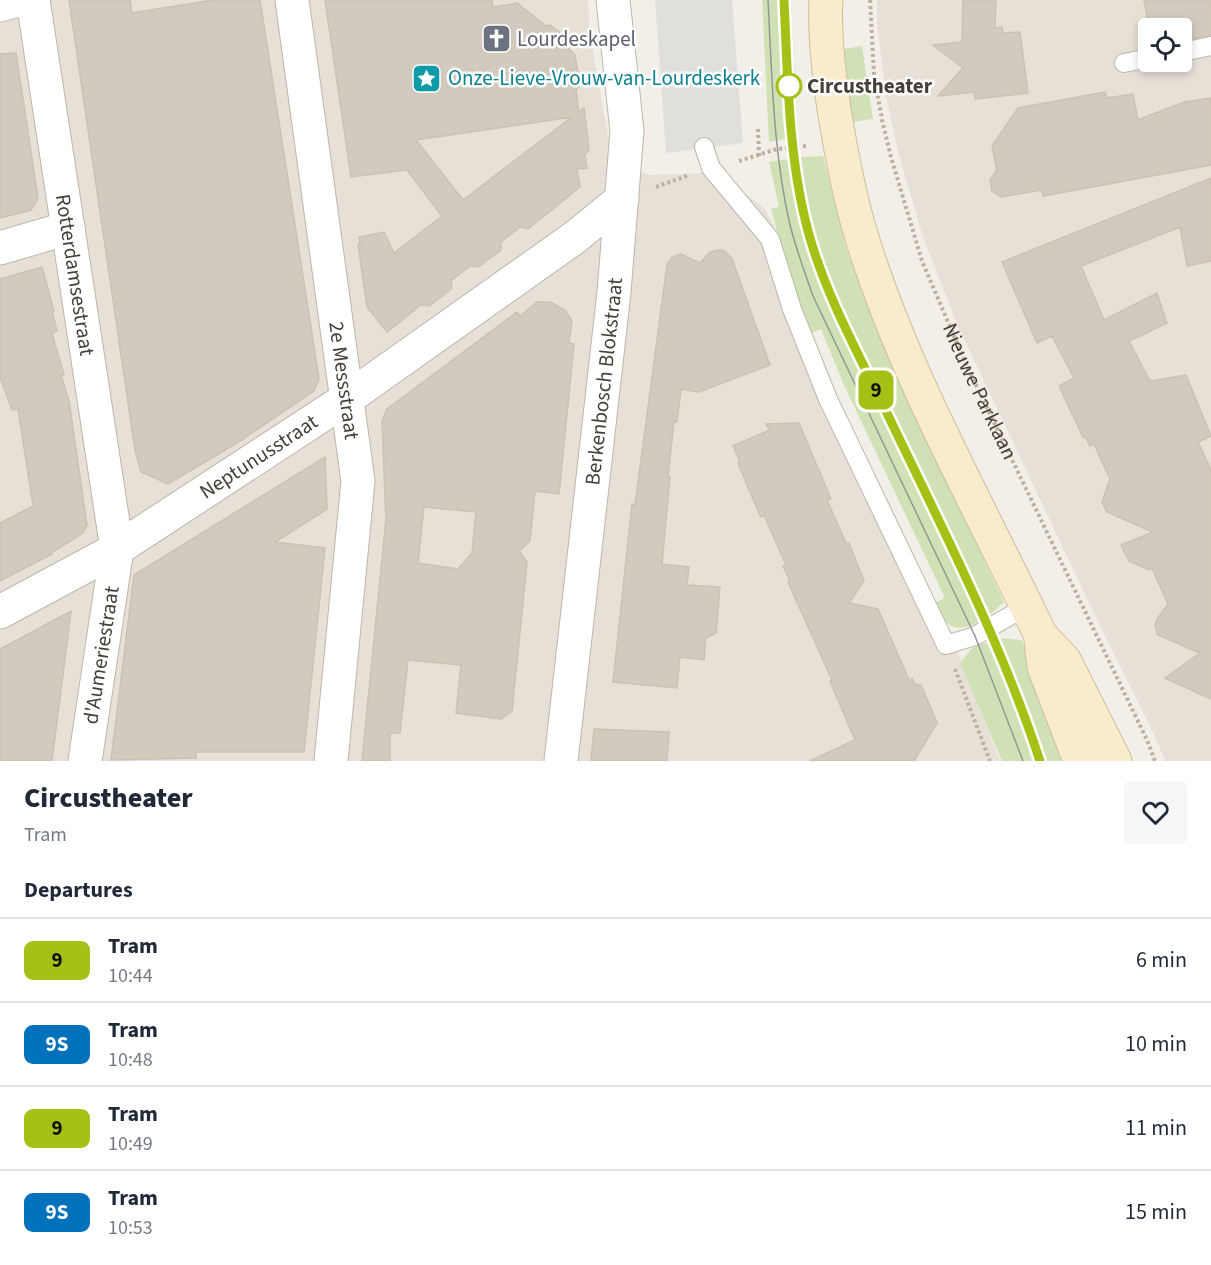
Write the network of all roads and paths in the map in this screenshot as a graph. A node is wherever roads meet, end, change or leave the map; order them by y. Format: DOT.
graph roads {
  1 [pos="18,0"];
  2 [pos="33,0"];
  3 [pos="292,0"];
  4 [pos="613,0"];
  5 [pos="826,0"];
  6 [pos="870,0"];
  7 [pos="0,5"];
  8 [pos="1211,46"];
  9 [pos="1192,50"];
  10 [pos="1138,60"];
  11 [pos="1124,63"];
  12 [pos="758,129"];
  13 [pos="840,144"];
  14 [pos="704,147"];
  15 [pos="711,168"];
  16 [pos="654,188"];
  17 [pos="621,199"];
  18 [pos="68,228"];
  19 [pos="0,248"];
  20 [pos="348,398"];
  21 [pos="117,549"];
  22 [pos="1027,606"];
  23 [pos="0,612"];
  24 [pos="1041,636"];
  25 [pos="946,645"];
  26 [pos="85,761"];
  27 [pos="331,761"];
  28 [pos="561,761"];
  29 [pos="990,761"];
  30 [pos="1080,761"];
  31 [pos="1114,761"];
  32 [pos="1155,761"];
  1 -- 7 [label="street"];
  2 -- 18 [label="street, Rotterdamsestraat"];
  3 -- 20 [label="street, 2e Messstraat"];
  4 -- 17 [label="street, Berkenbosch Blokstraat"];
  5 -- 13 [label="main road"];
  6 -- 32 [label="path, Nieuwe Parklaan"];
  8 -- 9 [label="lane"];
  10 -- 11 [label="lane"];
  12 -- 13 [label="path"];
  13 -- 22 [label="main road"];
  14 -- 15 [label="lane"];
  15 -- 16 [label="path"];
  15 -- 25 [label="lane"];
  17 -- 20 [label="street, Neptunusstraat"];
  17 -- 28 [label="street, Berkenbosch Blokstraat"];
  18 -- 19 [label="street"];
  18 -- 21 [label="street, Rotterdamsestraat"];
  20 -- 21 [label="street, Neptunusstraat"];
  20 -- 27 [label="street, 2e Messstraat"];
  21 -- 23 [label="street, Neptunusstraat"];
  21 -- 26 [label="street, d'Aumeriestraat"];
  22 -- 24 [label="main road"];
  22 -- 25 [label="lane"];
  24 -- 30 [label="main road"];
  24 -- 31 [label="main road"];
  25 -- 29 [label="path"];
}
